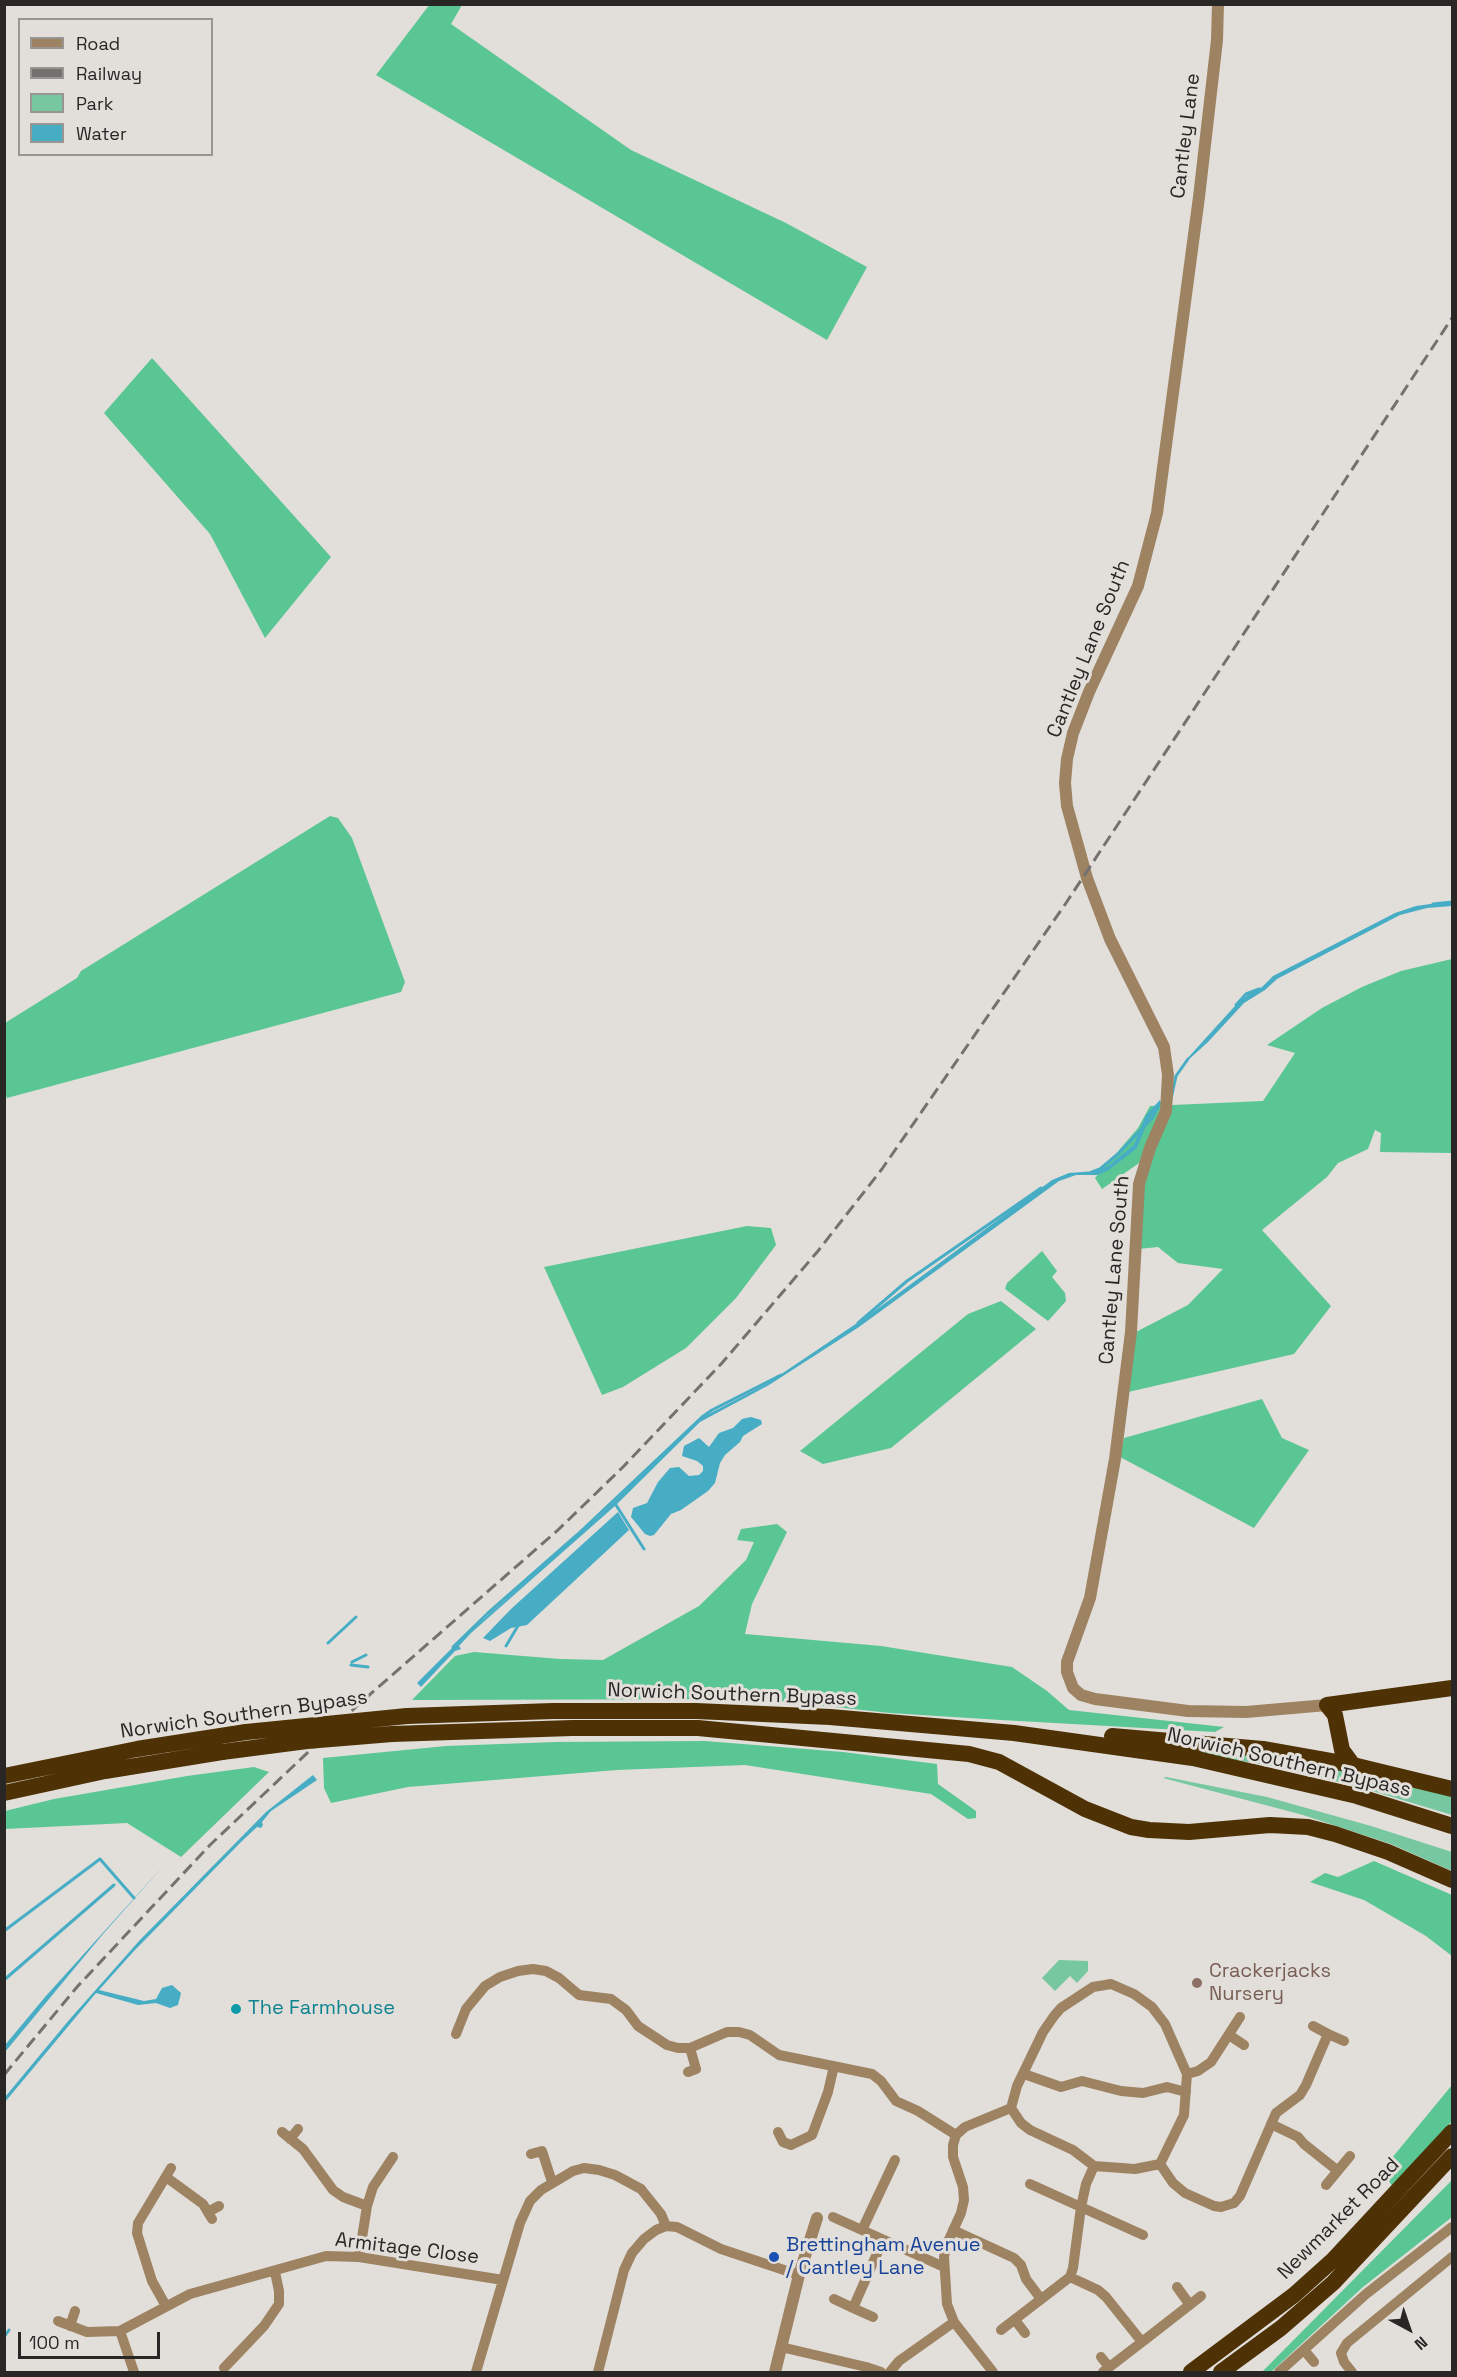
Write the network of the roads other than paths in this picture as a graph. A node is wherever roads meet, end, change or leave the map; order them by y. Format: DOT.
graph roads {
  1 [pos="1218,4"];
  2 [pos="1189,272"];
  3 [pos="1452,1688"];
  4 [pos="1328,1705"];
  5 [pos="830,1718"];
  6 [pos="1353,1765"];
  7 [pos="4,1776"];
  8 [pos="1452,1789"];
  9 [pos="4,1793"];
  10 [pos="1452,1826"];
  11 [pos="1452,1880"];
  12 [pos="1240,2017"];
  13 [pos="1313,2026"];
  14 [pos="456,2034"];
  15 [pos="1328,2034"];
  16 [pos="1229,2035"];
  17 [pos="1344,2041"];
  18 [pos="1244,2045"];
  19 [pos="690,2048"];
  20 [pos="834,2066"];
  21 [pos="696,2069"];
  22 [pos="1024,2074"];
  23 [pos="1187,2074"];
  24 [pos="1186,2092"];
  25 [pos="1011,2108"];
  26 [pos="1271,2124"];
  27 [pos="298,2129"];
  28 [pos="778,2132"];
  29 [pos="1452,2132"];
  30 [pos="956,2134"];
  31 [pos="531,2154"];
  32 [pos="1350,2156"];
  33 [pos="1452,2156"];
  34 [pos="895,2160"];
  35 [pos="1160,2164"];
  36 [pos="392,2166"];
  37 [pos="1094,2166"];
  38 [pos="1338,2171"];
  39 [pos="552,2182"];
  40 [pos="1030,2184"];
  41 [pos="1326,2185"];
  42 [pos="219,2206"];
  43 [pos="367,2206"];
  44 [pos="1081,2207"];
  45 [pos="833,2217"];
  46 [pos="817,2218"];
  47 [pos="666,2226"];
  48 [pos="1452,2227"];
  49 [pos="862,2230"];
  50 [pos="953,2230"];
  51 [pos="1143,2235"];
  52 [pos="883,2240"];
  53 [pos="359,2257"];
  54 [pos="1452,2257"];
  55 [pos="944,2267"];
  56 [pos="275,2272"];
  57 [pos="799,2275"];
  58 [pos="1070,2277"];
  59 [pos="503,2280"];
  60 [pos="1177,2287"];
  61 [pos="1201,2296"];
  62 [pos="834,2299"];
  63 [pos="1041,2299"];
  64 [pos="1190,2305"];
  65 [pos="166,2306"];
  66 [pos="853,2308"];
  67 [pos="75,2311"];
  68 [pos="873,2317"];
  69 [pos="58,2320"];
  70 [pos="1015,2320"];
  71 [pos="954,2322"];
  72 [pos="70,2326"];
  73 [pos="120,2331"];
  74 [pos="1001,2331"];
  75 [pos="1025,2333"];
  76 [pos="1142,2342"];
  77 [pos="780,2347"];
  78 [pos="1305,2350"];
  79 [pos="1101,2357"];
  80 [pos="1314,2362"];
  81 [pos="231,2366"];
  82 [pos="1106,2370"];
  83 [pos="134,2373"];
  84 [pos="476,2373"];
  85 [pos="598,2373"];
  86 [pos="776,2373"];
  87 [pos="881,2373"];
  88 [pos="890,2373"];
  89 [pos="993,2373"];
  90 [pos="1191,2373"];
  91 [pos="1221,2373"];
  92 [pos="1279,2373"];
  93 [pos="1352,2373"];
  1 -- 2 [label="street, Cantley Lane"];
  2 -- 4 [label="street, Cantley Lane South"];
  3 -- 4 [label="highway"];
  4 -- 6 [label="highway"];
  5 -- 6 [label="highway"];
  5 -- 7 [label="highway, Norwich Southern Bypass, bridge"];
  5 -- 10 [label="highway, Norwich Southern Bypass"];
  6 -- 8 [label="highway"];
  9 -- 11 [label="highway, bridge"];
  12 -- 16 [label="street"];
  13 -- 15 [label="street"];
  14 -- 19 [label="street"];
  15 -- 17 [label="street"];
  15 -- 26 [label="street"];
  16 -- 18 [label="street"];
  16 -- 23 [label="street"];
  19 -- 20 [label="street"];
  19 -- 21 [label="street"];
  20 -- 28 [label="street"];
  20 -- 30 [label="street"];
  22 -- 23 [label="street"];
  22 -- 24 [label="street"];
  22 -- 25 [label="street"];
  23 -- 24 [label="street"];
  24 -- 35 [label="street"];
  25 -- 30 [label="street"];
  25 -- 37 [label="street"];
  26 -- 35 [label="street"];
  26 -- 38 [label="street"];
  27 -- 43 [label="street"];
  29 -- 90 [label="highway, Newmarket Road"];
  30 -- 50 [label="street"];
  31 -- 39 [label="street"];
  32 -- 38 [label="street"];
  33 -- 91 [label="highway, Newmarket Road"];
  34 -- 49 [label="street"];
  35 -- 37 [label="street"];
  36 -- 43 [label="street"];
  37 -- 44 [label="street"];
  38 -- 41 [label="street"];
  39 -- 47 [label="street"];
  39 -- 59 [label="street"];
  40 -- 44 [label="street"];
  42 -- 65 [label="street"];
  43 -- 53 [label="street"];
  44 -- 51 [label="street"];
  44 -- 58 [label="street"];
  45 -- 49 [label="street"];
  46 -- 57 [label="street"];
  47 -- 57 [label="street"];
  47 -- 85 [label="street"];
  48 -- 78 [label="street"];
  49 -- 52 [label="street"];
  50 -- 55 [label="street"];
  50 -- 63 [label="street"];
  52 -- 55 [label="street"];
  52 -- 66 [label="street"];
  53 -- 56 [label="street, Armitage Close"];
  53 -- 59 [label="street, Armitage Close"];
  54 -- 93 [label="street"];
  55 -- 71 [label="street"];
  56 -- 65 [label="street, Armitage Close"];
  56 -- 81 [label="street"];
  57 -- 77 [label="street"];
  58 -- 63 [label="street"];
  58 -- 76 [label="street"];
  59 -- 84 [label="street"];
  60 -- 64 [label="street"];
  61 -- 64 [label="street"];
  62 -- 66 [label="street"];
  63 -- 70 [label="street"];
  64 -- 76 [label="street"];
  65 -- 73 [label="street, Armitage Close"];
  66 -- 68 [label="street"];
  67 -- 72 [label="street"];
  69 -- 72 [label="street, Armitage Close"];
  70 -- 74 [label="street"];
  70 -- 75 [label="street"];
  71 -- 88 [label="street"];
  71 -- 89 [label="street"];
  72 -- 73 [label="street, Armitage Close"];
  73 -- 83 [label="street"];
  76 -- 82 [label="street"];
  77 -- 86 [label="street"];
  77 -- 87 [label="street"];
  78 -- 80 [label="street"];
  78 -- 92 [label="street"];
  79 -- 82 [label="street"];
}
